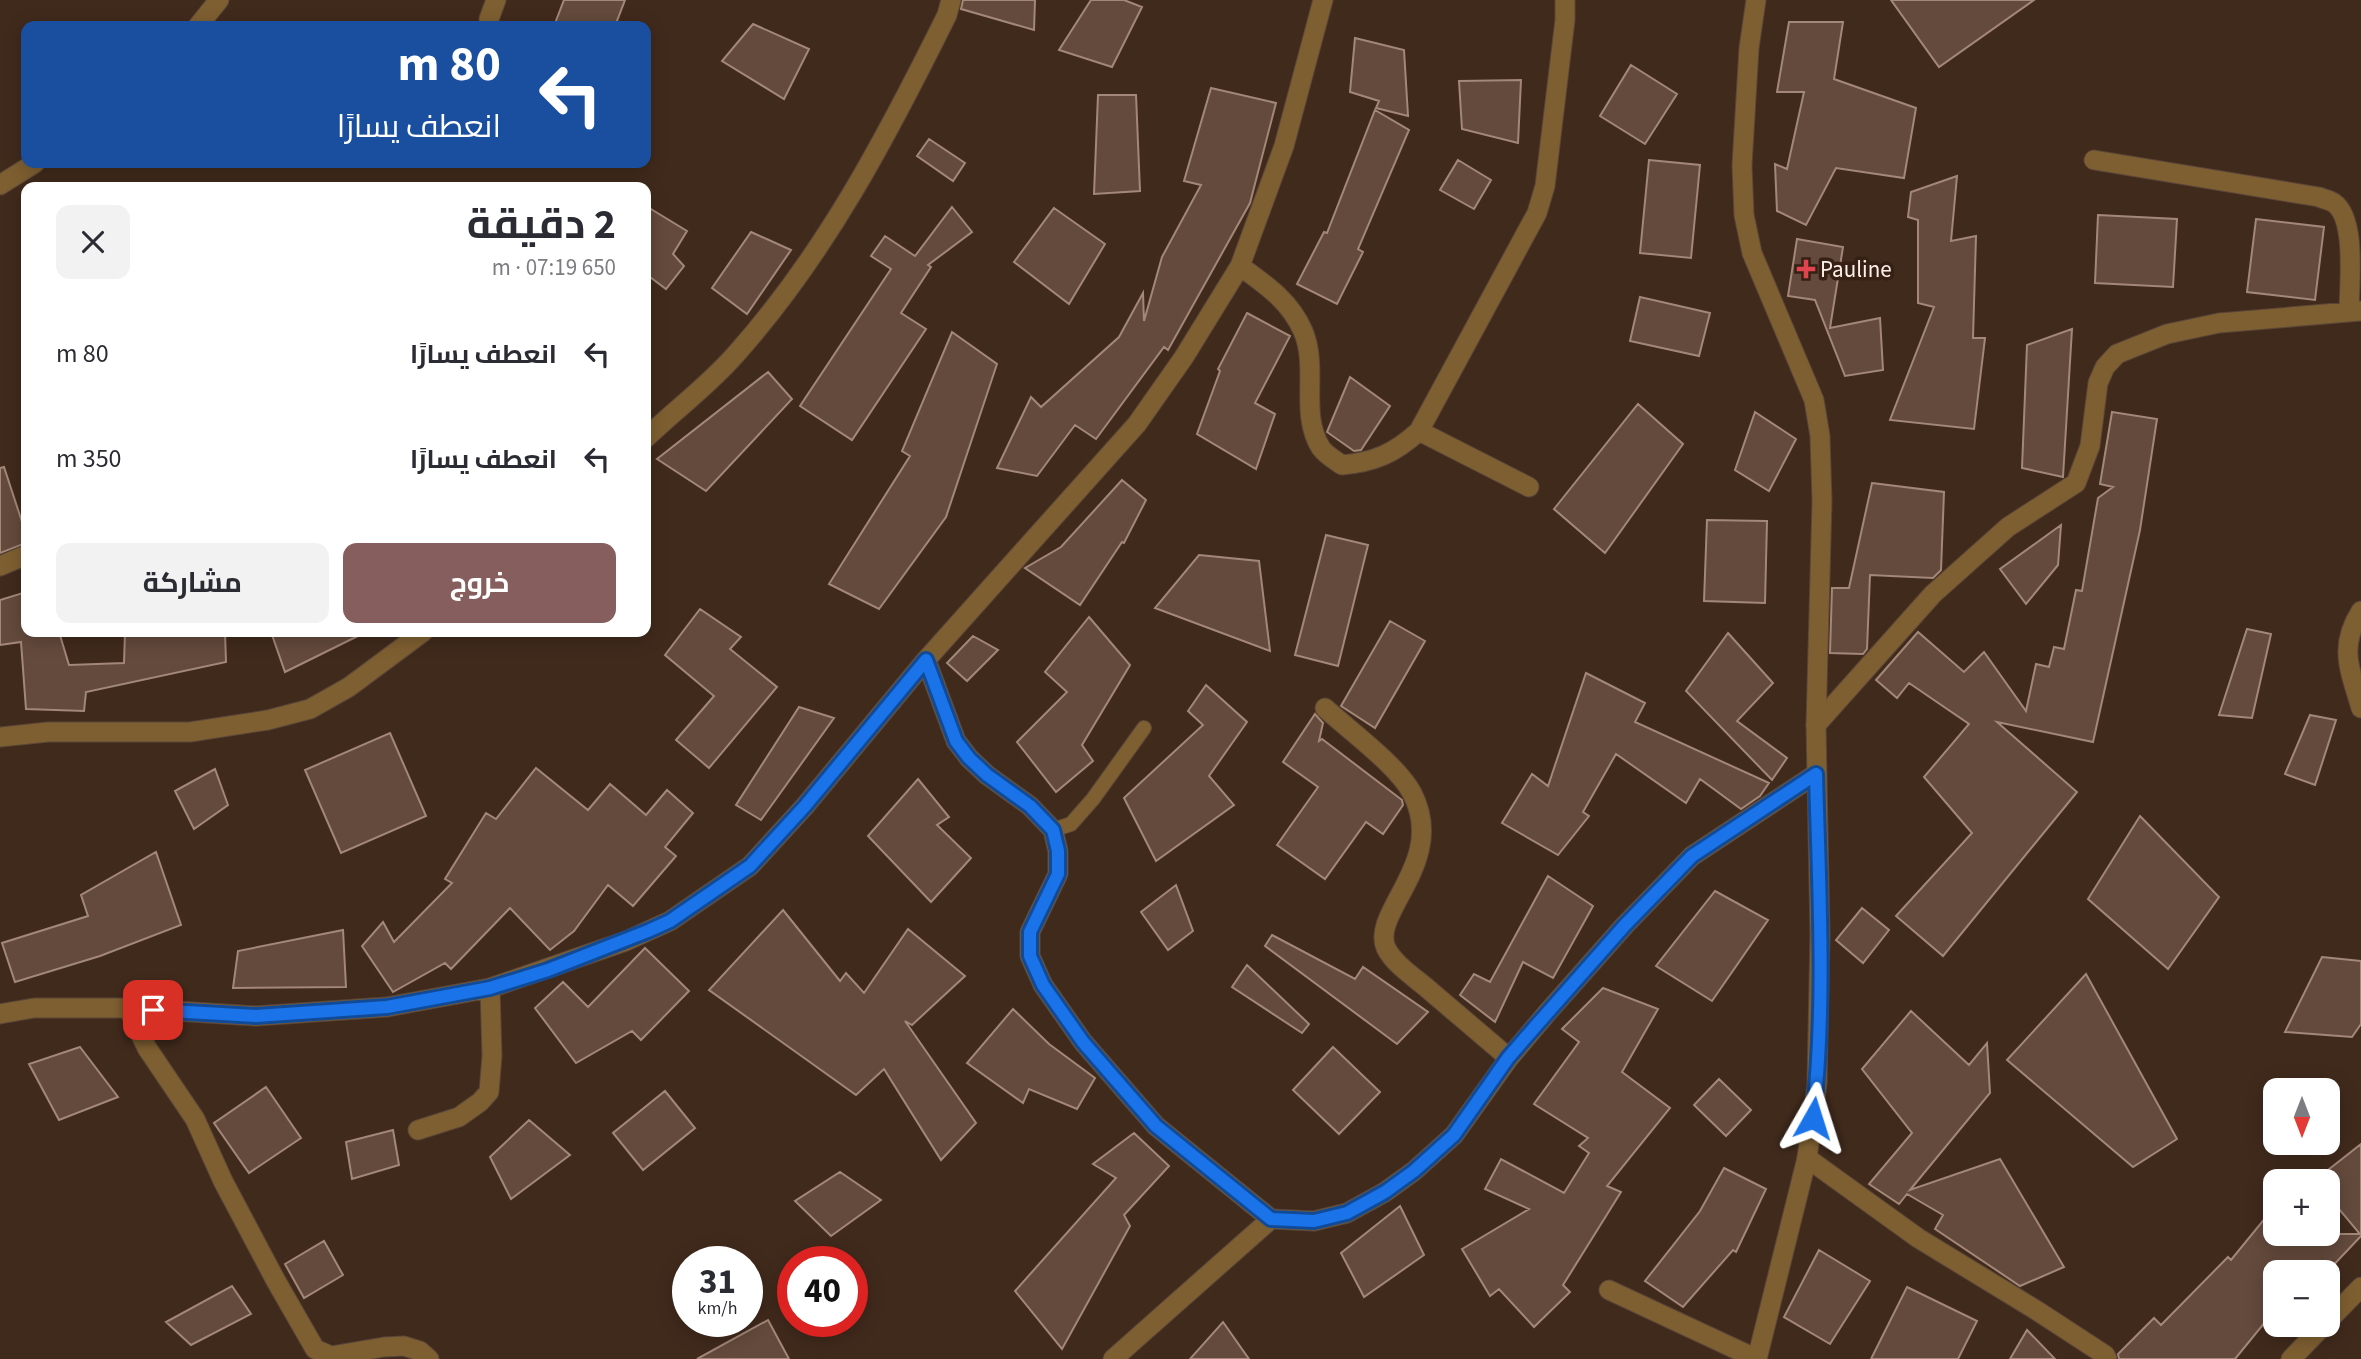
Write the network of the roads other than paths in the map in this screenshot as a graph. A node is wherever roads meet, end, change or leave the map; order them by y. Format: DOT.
graph roads {
  1 [pos="219,0"];
  2 [pos="951,0"];
  3 [pos="1323,0"];
  4 [pos="1565,0"];
  5 [pos="1756,0"];
  6 [pos="202,21"];
  7 [pos="2094,160"];
  8 [pos="27,168"];
  9 [pos="0,185"];
  10 [pos="1240,266"];
  11 [pos="2355,312"];
  12 [pos="1419,431"];
  13 [pos="651,433"];
  14 [pos="1529,487"];
  15 [pos="21,557"];
  16 [pos="0,566"];
  17 [pos="2361,611"];
  18 [pos="416,637"];
  19 [pos="926,660"];
  20 [pos="1325,708"];
  21 [pos="2361,708"];
  22 [pos="1816,725"];
  23 [pos="1144,728"];
  24 [pos="0,737"];
  25 [pos="1816,774"];
  26 [pos="1053,830"];
  27 [pos="490,988"];
  28 [pos="128,1008"];
  29 [pos="0,1014"];
  30 [pos="1508,1058"];
  31 [pos="418,1130"];
  32 [pos="1807,1158"];
  33 [pos="1271,1219"];
  34 [pos="2361,1287"];
  35 [pos="1609,1290"];
  36 [pos="2340,1309"];
  37 [pos="2312,1337"];
  38 [pos="429,1359"];
  39 [pos="1113,1359"];
  40 [pos="1757,1359"];
  41 [pos="2107,1359"];
  42 [pos="2291,1359"];
  1 -- 6 [label="street"];
  2 -- 13 [label="street"];
  3 -- 10 [label="street"];
  4 -- 12 [label="street"];
  5 -- 22 [label="street"];
  7 -- 11 [label="street"];
  8 -- 9 [label="street"];
  10 -- 12 [label="street"];
  10 -- 19 [label="street"];
  11 -- 22 [label="street"];
  12 -- 14 [label="street"];
  15 -- 16 [label="street"];
  17 -- 21 [label="street"];
  18 -- 24 [label="street"];
  19 -- 26 [label="street"];
  19 -- 27 [label="street"];
  20 -- 30 [label="street"];
  22 -- 25 [label="street"];
  23 -- 26 [label="lane"];
  25 -- 30 [label="street"];
  25 -- 32 [label="street"];
  26 -- 33 [label="street"];
  27 -- 28 [label="street"];
  27 -- 31 [label="street"];
  28 -- 29 [label="street"];
  28 -- 38 [label="street"];
  30 -- 33 [label="street"];
  32 -- 40 [label="street"];
  32 -- 41 [label="street"];
  33 -- 39 [label="street"];
  34 -- 36 [label="street"];
  35 -- 40 [label="street"];
  37 -- 42 [label="street"];
}
